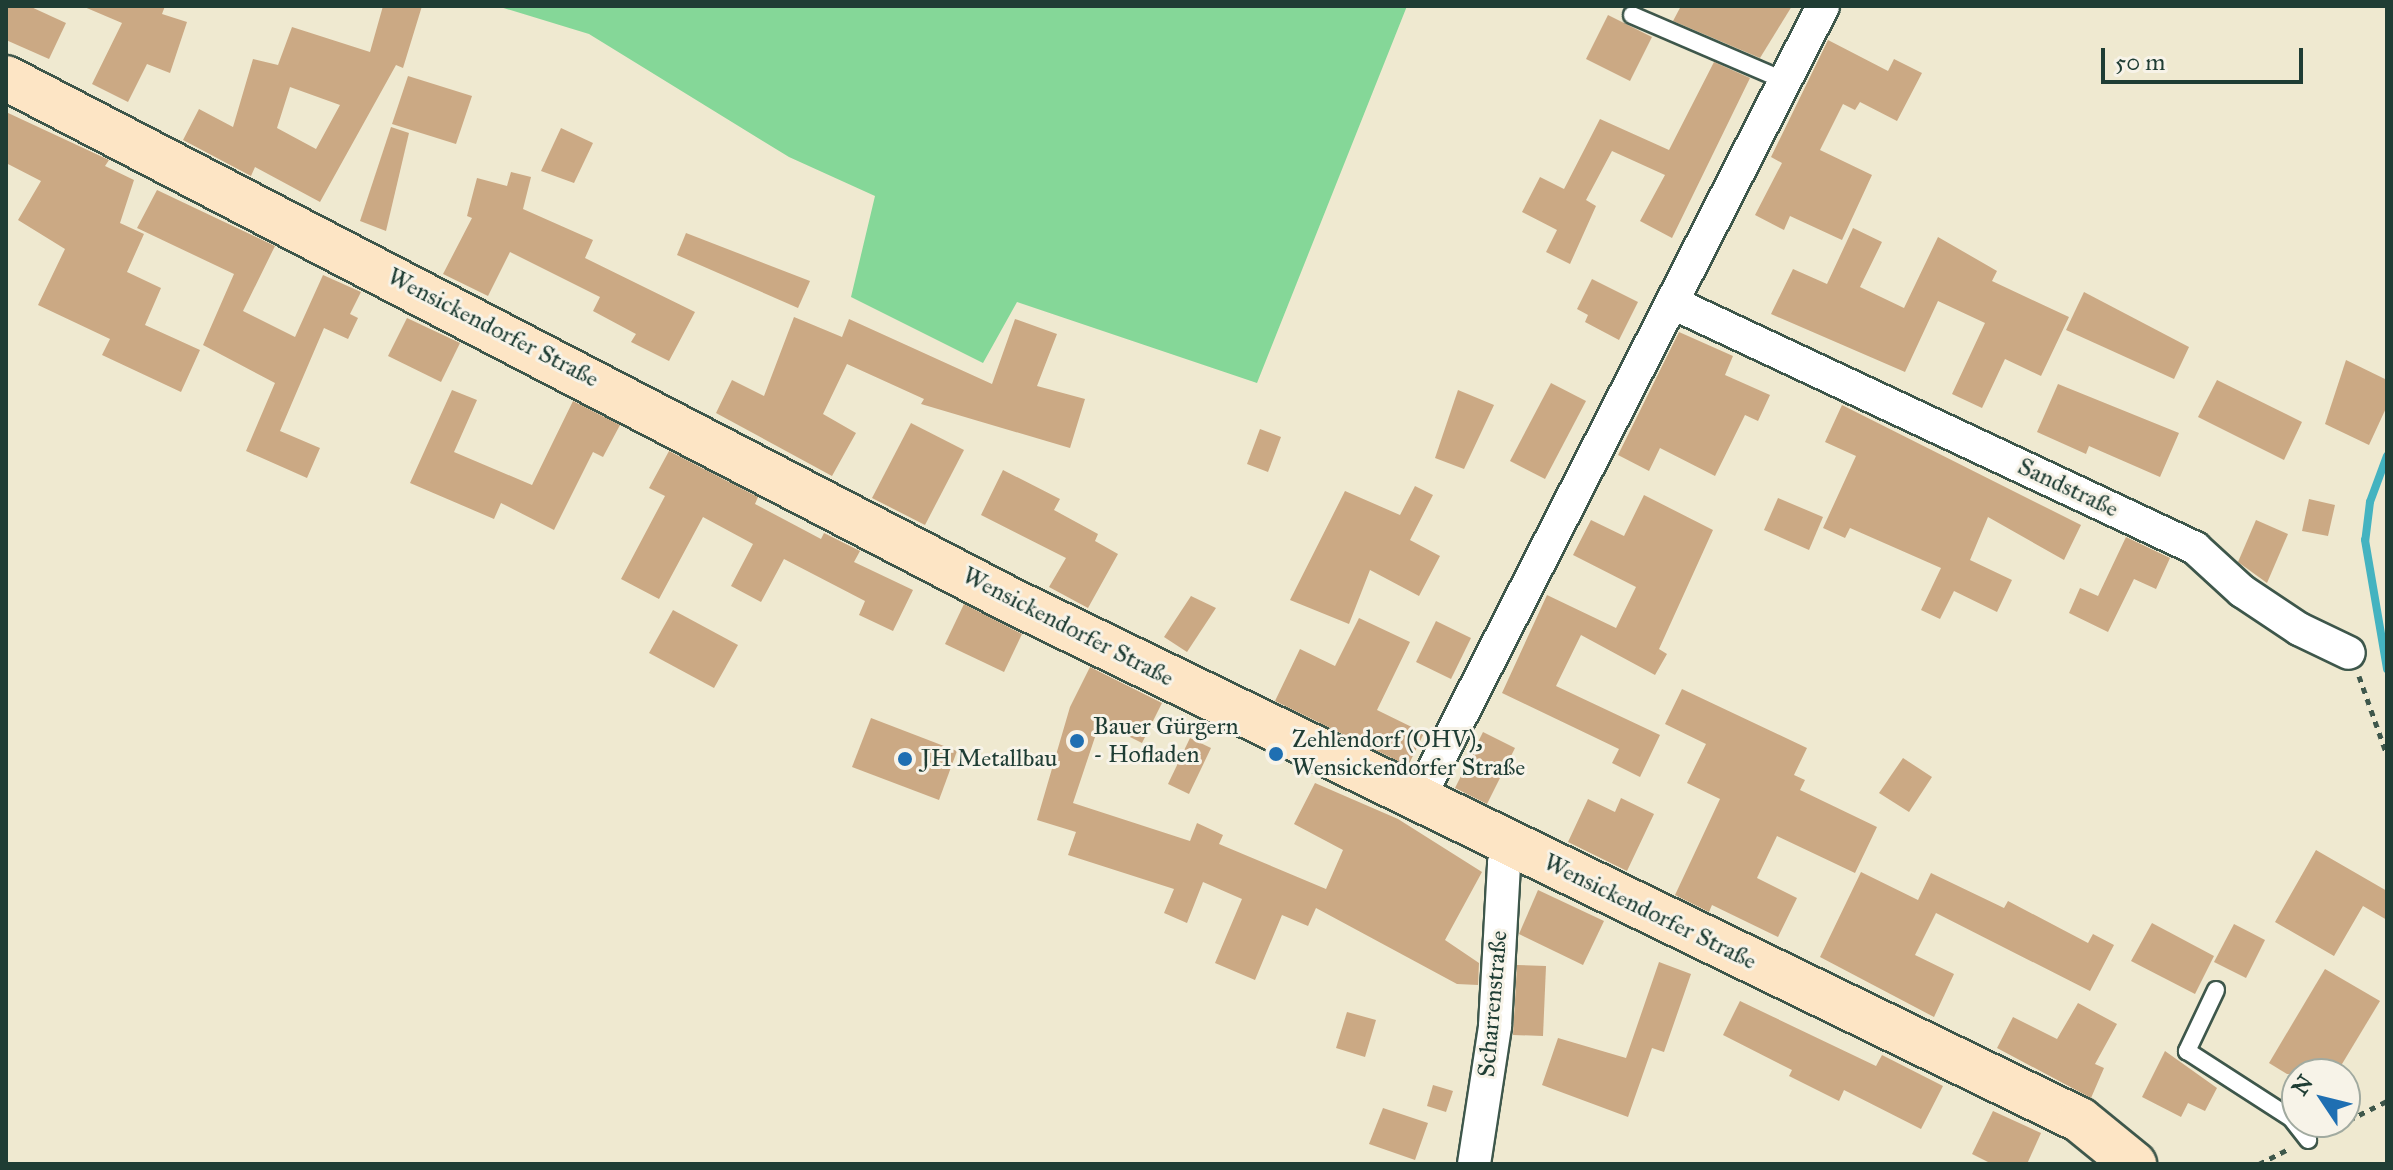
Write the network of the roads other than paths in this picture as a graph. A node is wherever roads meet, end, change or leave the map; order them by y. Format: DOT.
graph roads {
  1 [pos="1823,6"];
  2 [pos="1632,15"];
  3 [pos="6,78"];
  4 [pos="1785,81"];
  5 [pos="1673,303"];
  6 [pos="2349,653"];
  7 [pos="1418,800"];
  8 [pos="1513,845"];
  9 [pos="2216,990"];
  10 [pos="2308,1140"];
  11 [pos="1474,1164"];
  12 [pos="2134,1164"];
  1 -- 4 [label="street"];
  2 -- 4 [label="lane"];
  3 -- 7 [label="main road, Wensickendorfer Straße"];
  4 -- 5 [label="street"];
  5 -- 6 [label="street, Sandstraße"];
  5 -- 7 [label="street"];
  7 -- 8 [label="main road, Wensickendorfer Straße"];
  8 -- 11 [label="street, Scharrenstraße"];
  8 -- 12 [label="main road, Wensickendorfer Straße"];
  9 -- 10 [label="lane"];
}
